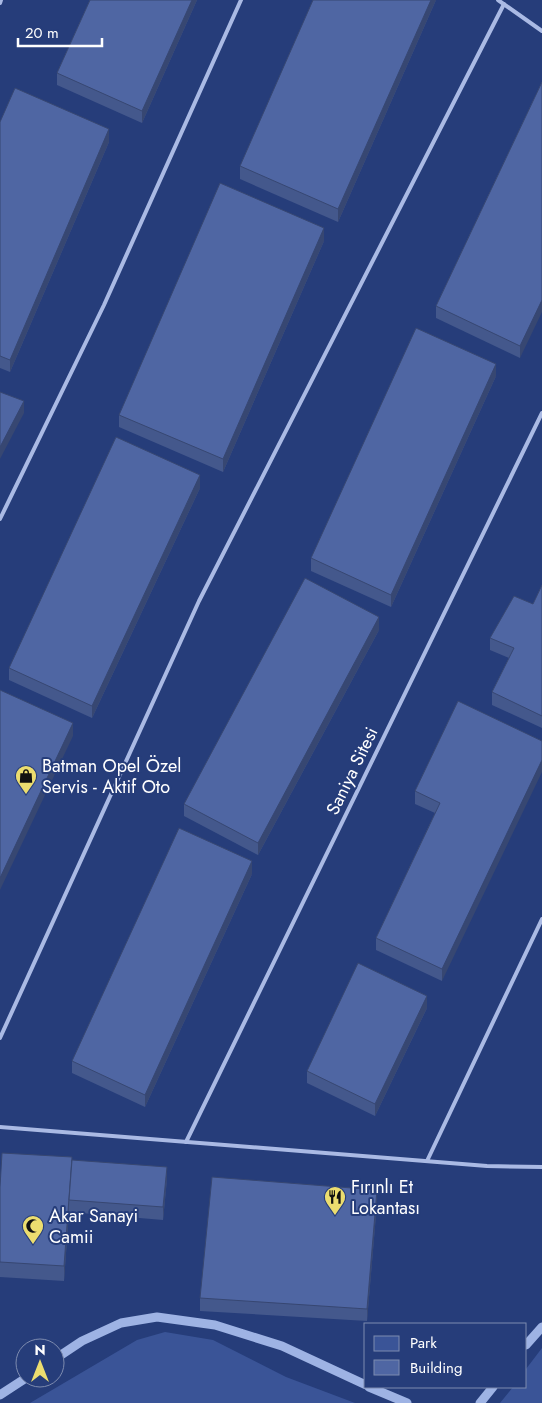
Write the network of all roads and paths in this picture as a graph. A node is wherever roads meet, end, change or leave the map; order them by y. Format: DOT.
graph roads {
  1 [pos="241,0"];
  2 [pos="498,0"];
  3 [pos="504,4"];
  4 [pos="542,30"];
  5 [pos="542,413"];
  6 [pos="0,519"];
  7 [pos="542,919"];
  8 [pos="0,1038"];
  9 [pos="0,1127"];
  10 [pos="186,1142"];
  11 [pos="427,1161"];
  12 [pos="542,1167"];
  1 -- 6 [label="lane"];
  2 -- 3 [label="lane"];
  3 -- 4 [label="lane"];
  3 -- 8 [label="lane"];
  5 -- 10 [label="lane, Saniya Sitesi"];
  7 -- 11 [label="lane"];
  9 -- 10 [label="lane"];
  10 -- 11 [label="lane"];
  11 -- 12 [label="lane"];
}
